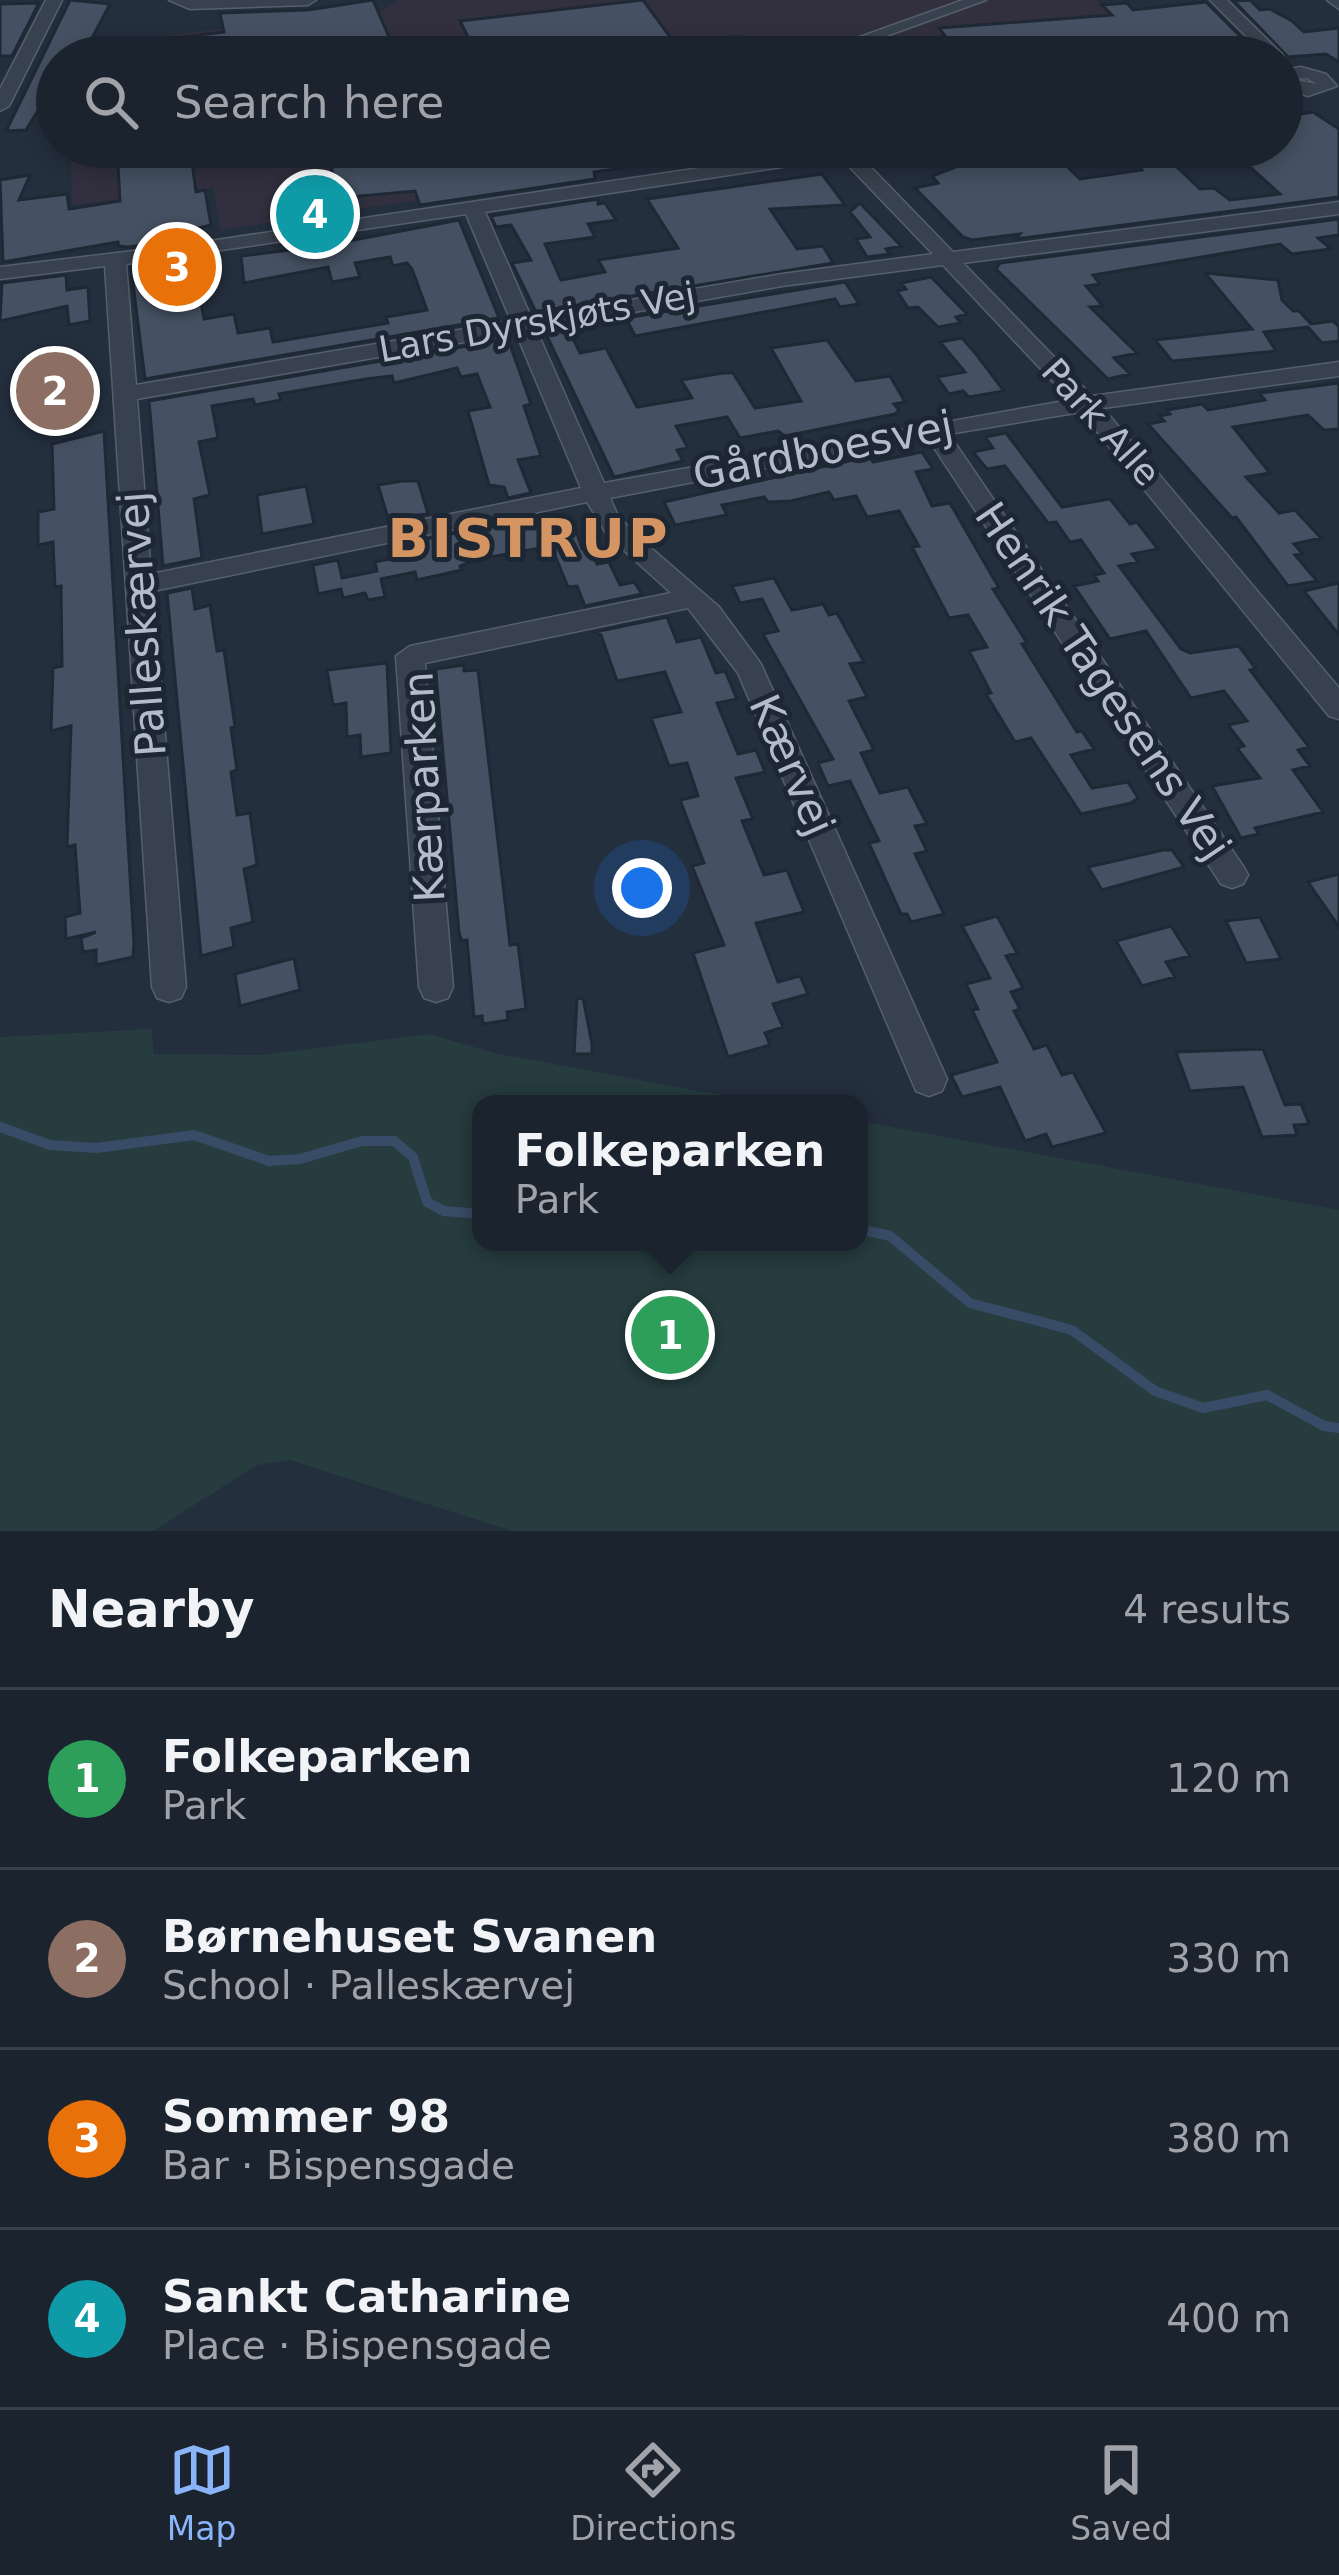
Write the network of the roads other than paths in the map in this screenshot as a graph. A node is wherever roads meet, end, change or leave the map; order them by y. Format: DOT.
graph roads {
  1 [pos="54,0"];
  2 [pos="176,0"];
  3 [pos="308,0"];
  4 [pos="1218,0"];
  5 [pos="964,2"];
  6 [pos="870,36"];
  7 [pos="1249,36"];
  8 [pos="1327,80"];
  9 [pos="0,106"];
  10 [pos="1332,106"];
  11 [pos="737,168"];
  12 [pos="862,168"];
  13 [pos="472,207"];
  14 [pos="1339,208"];
  15 [pos="950,259"];
  16 [pos="115,260"];
  17 [pos="0,273"];
  18 [pos="522,325"];
  19 [pos="1339,369"];
  20 [pos="125,394"];
  21 [pos="1084,401"];
  22 [pos="933,428"];
  23 [pos="597,494"];
  24 [pos="139,585"];
  25 [pos="694,598"];
  26 [pos="1339,708"];
  27 [pos="1232,875"];
  28 [pos="169,987"];
  29 [pos="436,987"];
  30 [pos="929,1078"];
  1 -- 9 [label="street"];
  2 -- 3 [label="street"];
  4 -- 7 [label="street"];
  5 -- 6 [label="street"];
  8 -- 10 [label="street"];
  11 -- 13 [label="street"];
  12 -- 15 [label="street, Park Alle"];
  13 -- 16 [label="street"];
  13 -- 18 [label="street, Kærvej"];
  14 -- 15 [label="street, Lars Dyrskjøts Vej"];
  15 -- 18 [label="street, Lars Dyrskjøts Vej"];
  15 -- 21 [label="street, Park Alle"];
  16 -- 17 [label="street"];
  16 -- 20 [label="street, Palleskærvej"];
  18 -- 20 [label="street, Lars Dyrskjøts Vej"];
  18 -- 23 [label="street, Kærvej"];
  19 -- 21 [label="street, Gårdboesvej"];
  20 -- 24 [label="street, Palleskærvej"];
  21 -- 22 [label="street, Gårdboesvej"];
  21 -- 26 [label="street, Park Alle"];
  22 -- 23 [label="street, Gårdboesvej"];
  22 -- 27 [label="street, Henrik Tagesens Vej"];
  23 -- 24 [label="street, Gårdboesvej"];
  23 -- 25 [label="street, Kærvej"];
  24 -- 28 [label="street, Palleskærvej"];
  25 -- 29 [label="street, Kærparken"];
  25 -- 30 [label="street, Kærvej"];
}
